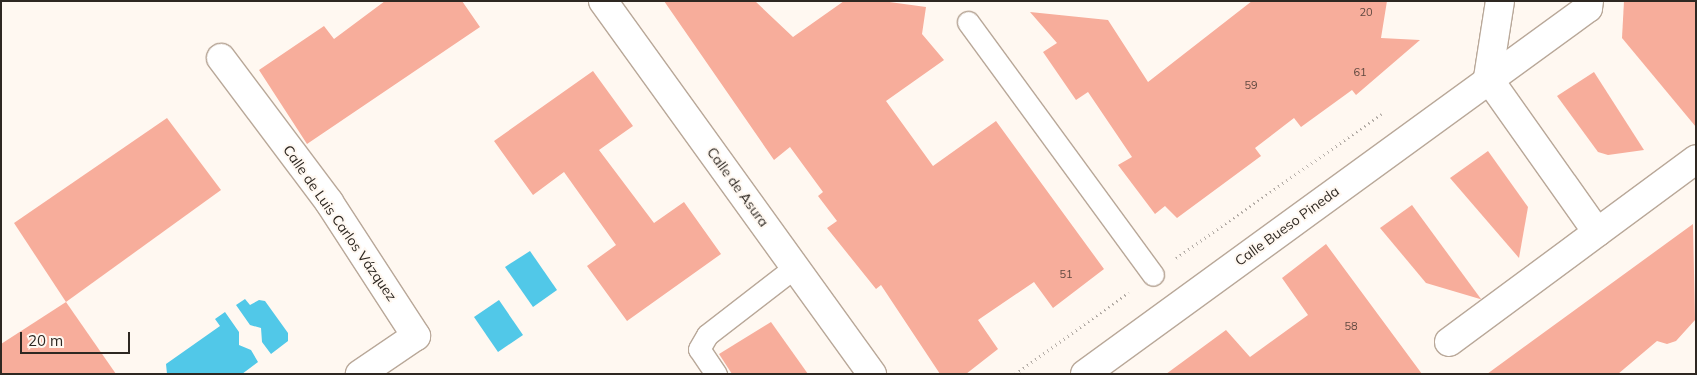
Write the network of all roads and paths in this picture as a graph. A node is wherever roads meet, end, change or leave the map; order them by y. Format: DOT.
graph roads {
  1 [pos="603,1"];
  2 [pos="1500,1"];
  3 [pos="1589,1"];
  4 [pos="968,22"];
  5 [pos="221,58"];
  6 [pos="1488,78"];
  7 [pos="1385,112"];
  8 [pos="1696,159"];
  9 [pos="1598,232"];
  10 [pos="795,267"];
  11 [pos="1153,275"];
  12 [pos="1449,342"];
  13 [pos="360,374"];
  14 [pos="716,374"];
  15 [pos="872,374"];
  16 [pos="1015,374"];
  17 [pos="1085,374"];
  1 -- 10 [label="street, Calle de Asura"];
  2 -- 6 [label="street"];
  3 -- 6 [label="street, Calle Bueso Pineda"];
  4 -- 11 [label="lane"];
  5 -- 13 [label="street, Calle de Luis Carlos Vázquez"];
  6 -- 9 [label="street"];
  6 -- 17 [label="street, Calle Bueso Pineda"];
  7 -- 11 [label="path"];
  8 -- 9 [label="street"];
  9 -- 12 [label="street"];
  10 -- 14 [label="lane"];
  10 -- 15 [label="street, Calle de Asura"];
  11 -- 16 [label="path"];
}
